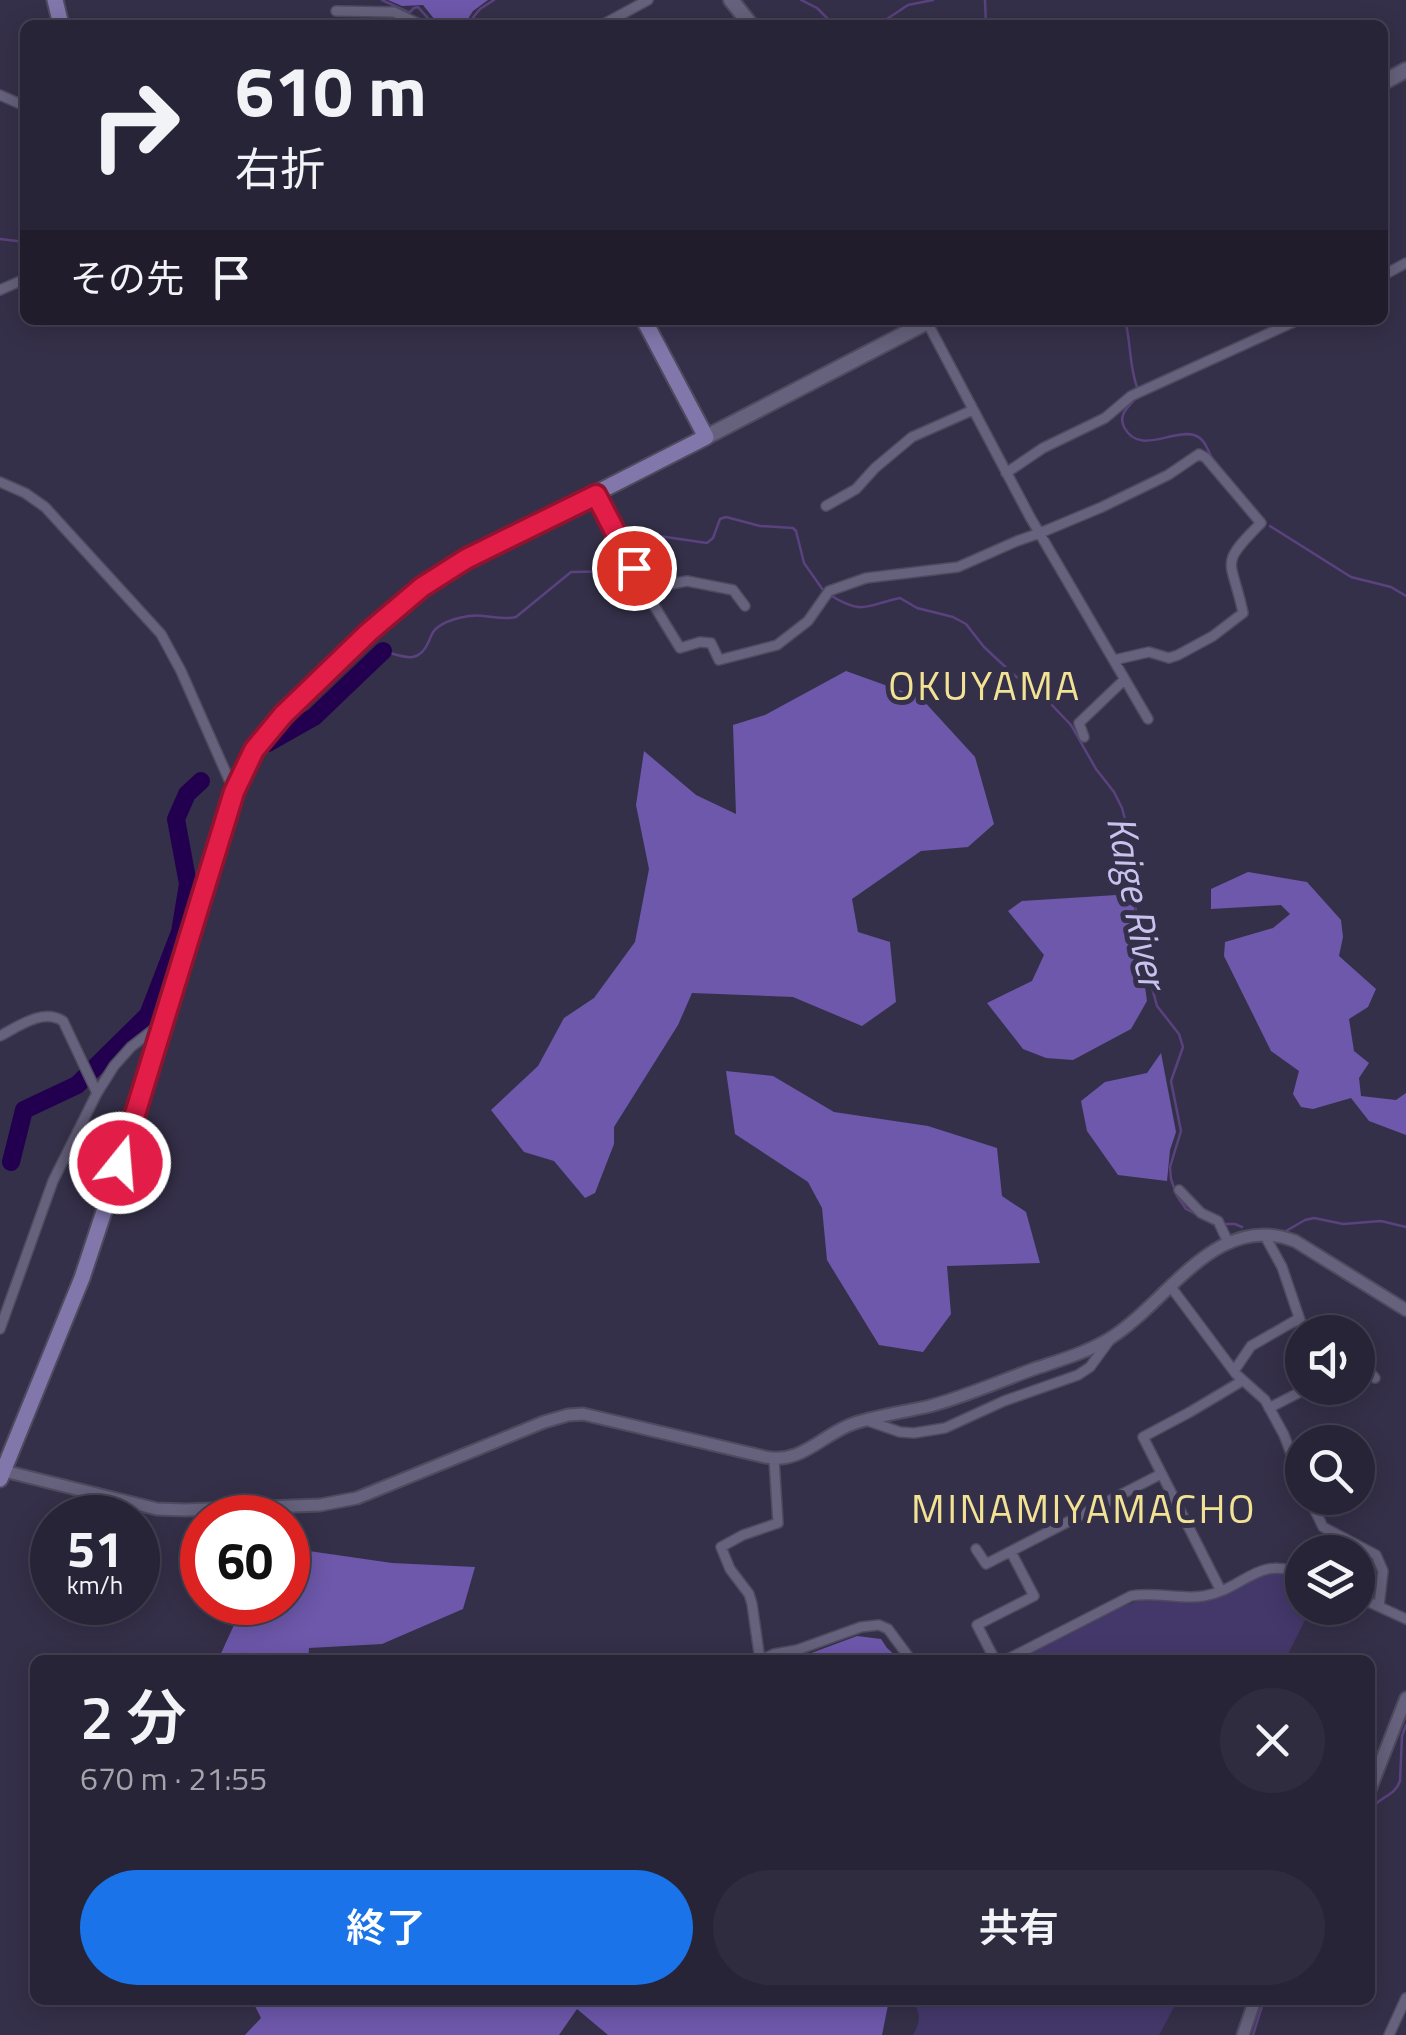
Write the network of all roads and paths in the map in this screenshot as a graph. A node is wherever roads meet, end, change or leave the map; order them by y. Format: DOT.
graph roads {
  1 [pos="648,0"];
  2 [pos="731,0"];
  3 [pos="336,12"];
  4 [pos="410,20"];
  5 [pos="611,20"];
  6 [pos="746,20"];
  7 [pos="647,325"];
  8 [pos="920,325"];
  9 [pos="930,325"];
  10 [pos="1287,325"];
  11 [pos="973,410"];
  12 [pos="706,437"];
  13 [pos="1006,474"];
  14 [pos="0,482"];
  15 [pos="596,495"];
  16 [pos="826,506"];
  17 [pos="1040,533"];
  18 [pos="644,589"];
  19 [pos="745,606"];
  20 [pos="1114,660"];
  21 [pos="1124,680"];
  22 [pos="1148,719"];
  23 [pos="1084,737"];
  24 [pos="234,792"];
  25 [pos="164,1022"];
  26 [pos="0,1036"];
  27 [pos="97,1093"];
  28 [pos="1179,1190"];
  29 [pos="1265,1236"];
  30 [pos="1228,1242"];
  31 [pos="1171,1287"];
  32 [pos="1406,1310"];
  33 [pos="1297,1315"];
  34 [pos="1285,1326"];
  35 [pos="0,1329"];
  36 [pos="1110,1339"];
  37 [pos="1234,1371"];
  38 [pos="1242,1381"];
  39 [pos="1285,1400"];
  40 [pos="1270,1408"];
  41 [pos="865,1420"];
  42 [pos="1285,1438"];
  43 [pos="774,1459"];
  44 [pos="1162,1474"];
  45 [pos="2,1475"];
  46 [pos="1318,1515"];
  47 [pos="976,1549"];
  48 [pos="1011,1552"];
  49 [pos="1285,1568"];
  50 [pos="1221,1591"];
  51 [pos="1375,1604"];
  52 [pos="1379,1606"];
  53 [pos="1406,1619"];
  54 [pos="760,1655"];
  55 [pos="772,1655"];
  56 [pos="908,1655"];
  57 [pos="993,1655"];
  58 [pos="1016,1655"];
  59 [pos="1406,1698"];
  60 [pos="1375,1777"];
  61 [pos="1406,1998"];
  62 [pos="1253,2005"];
  63 [pos="1244,2035"];
  64 [pos="1389,2035"];
  1 -- 5 [label="street"];
  2 -- 6 [label="main road"];
  3 -- 4 [label="street"];
  7 -- 12 [label="main road"];
  8 -- 12 [label="main road"];
  9 -- 11 [label="street"];
  10 -- 13 [label="street"];
  11 -- 13 [label="street"];
  11 -- 16 [label="street"];
  12 -- 15 [label="main road"];
  13 -- 17 [label="street"];
  14 -- 24 [label="street"];
  15 -- 18 [label="street"];
  15 -- 24 [label="main road"];
  17 -- 18 [label="street"];
  17 -- 20 [label="street"];
  17 -- 20 [label="street"];
  18 -- 19 [label="street"];
  20 -- 21 [label="street"];
  21 -- 22 [label="street"];
  21 -- 23 [label="street"];
  24 -- 25 [label="main road"];
  25 -- 27 [label="street"];
  25 -- 45 [label="main road"];
  26 -- 27 [label="street"];
  27 -- 35 [label="street"];
  28 -- 30 [label="street"];
  29 -- 30 [label="street"];
  29 -- 32 [label="street"];
  29 -- 33 [label="street"];
  30 -- 31 [label="street"];
  31 -- 36 [label="street"];
  31 -- 37 [label="street"];
  34 -- 37 [label="street"];
  36 -- 41 [label="street"];
  36 -- 41 [label="street"];
  37 -- 38 [label="street"];
  38 -- 40 [label="street"];
  38 -- 44 [label="street"];
  39 -- 40 [label="street"];
  40 -- 42 [label="street"];
  41 -- 43 [label="street"];
  43 -- 45 [label="street"];
  43 -- 54 [label="street"];
  44 -- 48 [label="street"];
  44 -- 50 [label="street"];
  46 -- 52 [label="street"];
  47 -- 48 [label="street"];
  48 -- 57 [label="street"];
  49 -- 50 [label="street"];
  50 -- 58 [label="street"];
  51 -- 52 [label="street"];
  52 -- 53 [label="street"];
  55 -- 56 [label="street"];
  59 -- 60 [label="street"];
  61 -- 64 [label="street"];
  62 -- 63 [label="street"];
}
